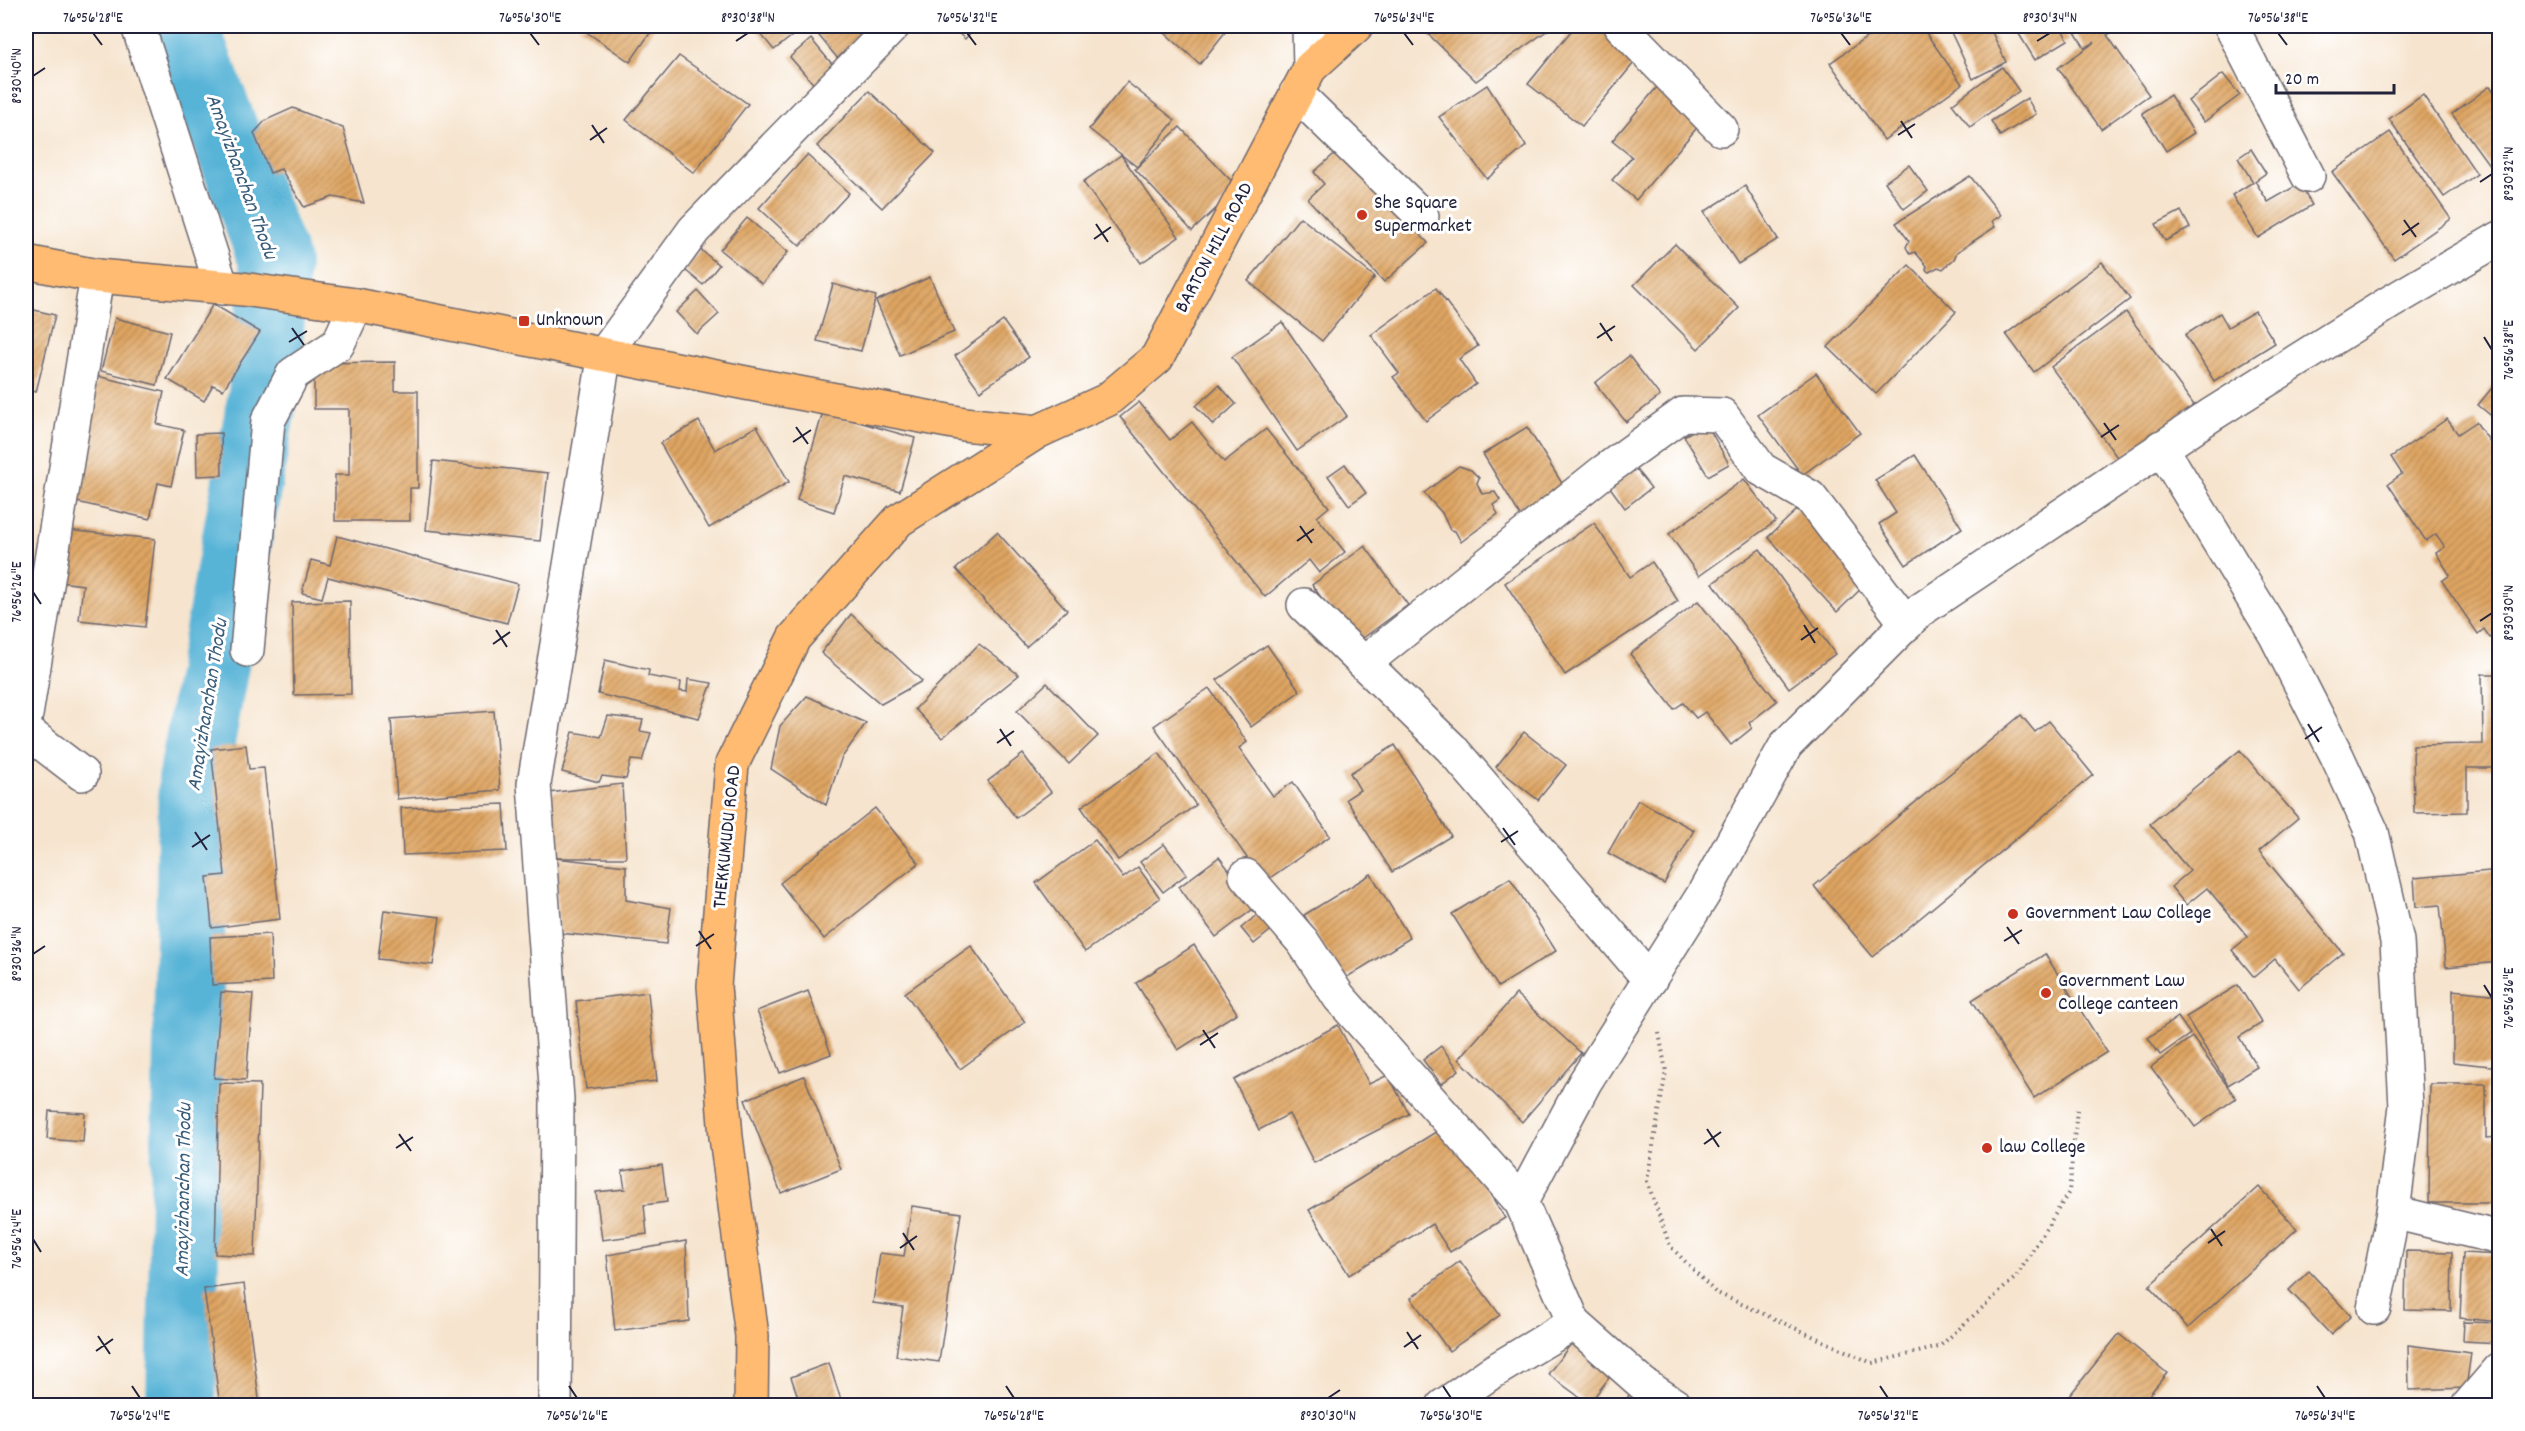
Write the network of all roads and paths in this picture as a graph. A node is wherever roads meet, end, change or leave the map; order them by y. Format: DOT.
graph roads {
  1 [pos="138,26"];
  2 [pos="893,26"];
  3 [pos="1309,26"];
  4 [pos="1356,26"];
  5 [pos="1621,26"];
  6 [pos="2230,26"];
  7 [pos="1303,80"];
  8 [pos="1721,129"];
  9 [pos="2308,177"];
  10 [pos="1422,216"];
  11 [pos="2499,238"];
  12 [pos="26,262"];
  13 [pos="97,276"];
  14 [pos="233,288"];
  15 [pos="356,305"];
  16 [pos="605,353"];
  17 [pos="1038,432"];
  18 [pos="2161,447"];
  19 [pos="1305,605"];
  20 [pos="1907,624"];
  21 [pos="247,650"];
  22 [pos="1364,663"];
  23 [pos="26,715"];
  24 [pos="26,731"];
  25 [pos="82,774"];
  26 [pos="1246,876"];
  27 [pos="1650,980"];
  28 [pos="2077,1109"];
  29 [pos="1521,1202"];
  30 [pos="2393,1212"];
  31 [pos="2499,1238"];
  32 [pos="2374,1308"];
  33 [pos="1574,1323"];
  34 [pos="2499,1369"];
  35 [pos="555,1406"];
  36 [pos="751,1406"];
  37 [pos="1443,1406"];
  38 [pos="1676,1406"];
  39 [pos="2468,1406"];
  1 -- 14 [label="street"];
  2 -- 16 [label="street"];
  3 -- 7 [label="street"];
  4 -- 7 [label="main road, BARTON HILL ROAD"];
  5 -- 8 [label="street"];
  6 -- 9 [label="street"];
  7 -- 10 [label="street"];
  7 -- 17 [label="main road, BARTON HILL ROAD"];
  11 -- 18 [label="street"];
  12 -- 13 [label="main road"];
  13 -- 14 [label="main road"];
  13 -- 23 [label="street"];
  14 -- 15 [label="main road"];
  15 -- 16 [label="main road"];
  15 -- 21 [label="street"];
  16 -- 17 [label="main road"];
  16 -- 35 [label="street"];
  17 -- 36 [label="main road, THEKKUMUDU ROAD"];
  18 -- 20 [label="street"];
  18 -- 30 [label="street"];
  19 -- 22 [label="street"];
  20 -- 22 [label="street"];
  20 -- 27 [label="street"];
  22 -- 27 [label="street"];
  24 -- 25 [label="street"];
  26 -- 29 [label="street"];
  27 -- 28 [label="path"];
  27 -- 29 [label="street"];
  29 -- 33 [label="street"];
  30 -- 31 [label="street"];
  30 -- 32 [label="street"];
  33 -- 37 [label="street"];
  33 -- 38 [label="street"];
  34 -- 39 [label="street"];
}
